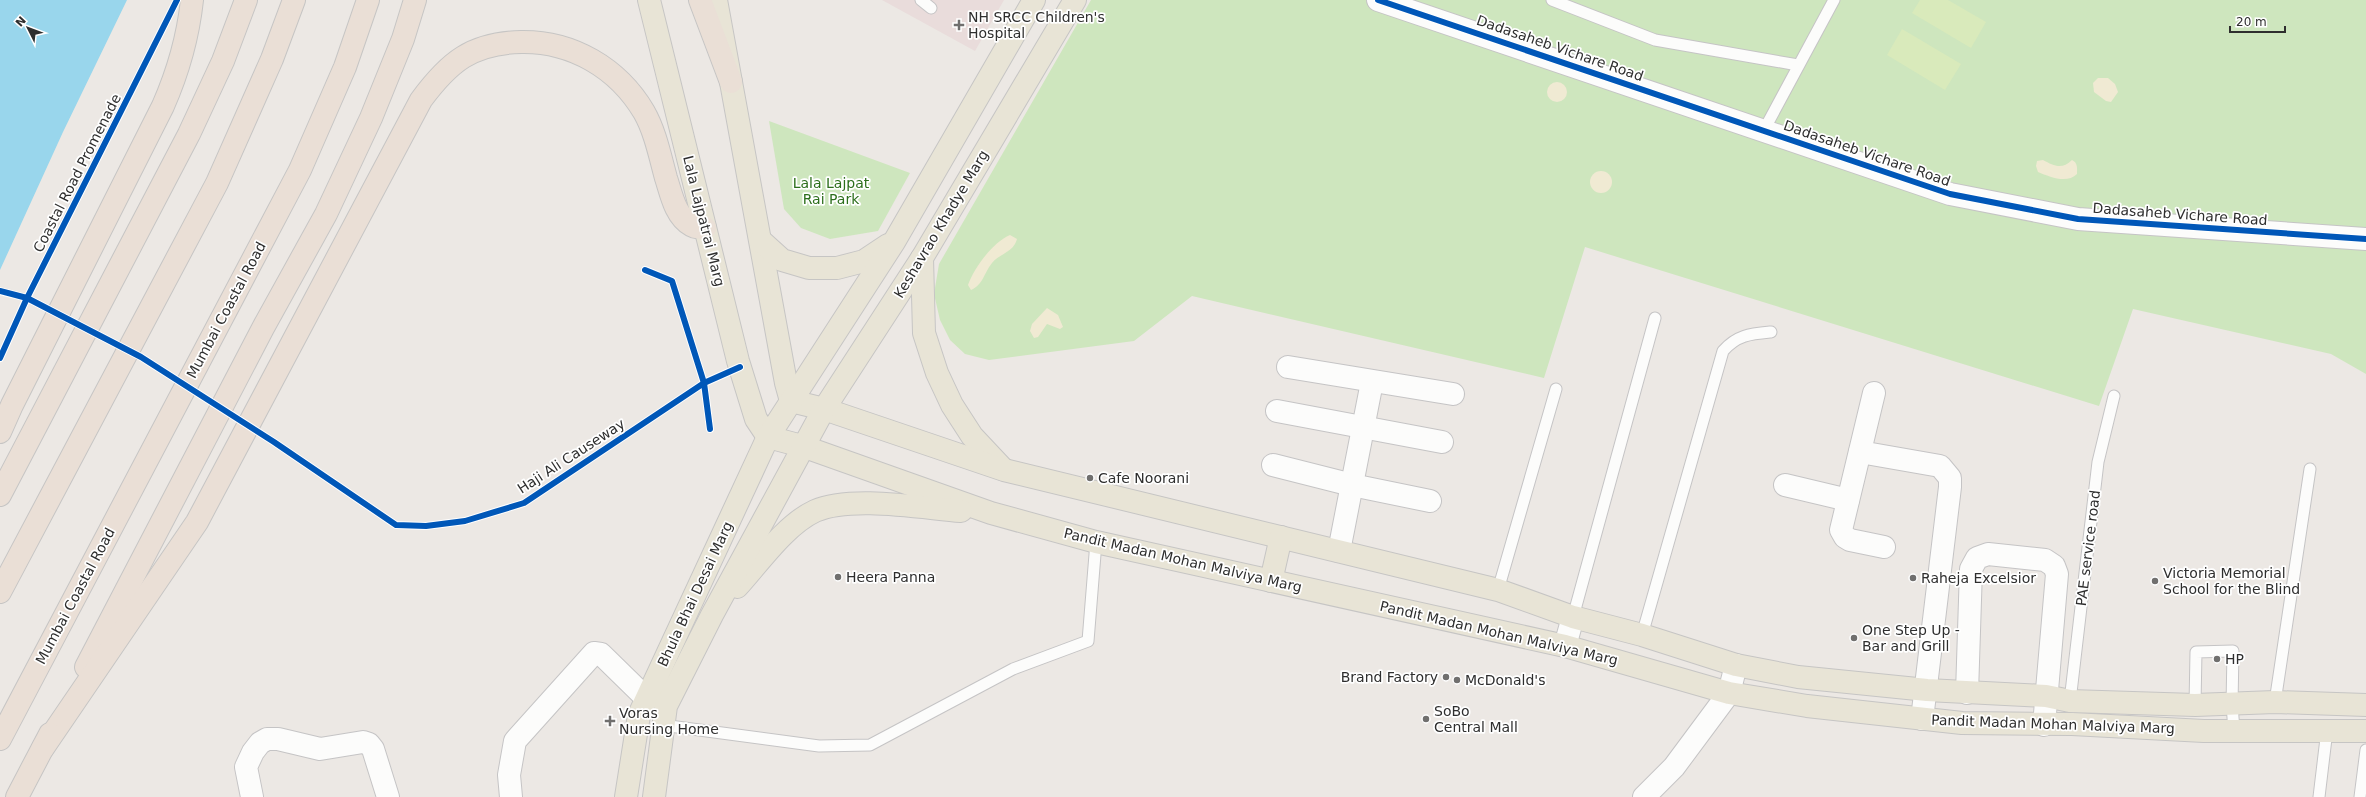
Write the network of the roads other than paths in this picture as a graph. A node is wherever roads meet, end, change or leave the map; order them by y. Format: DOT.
graph roads {
  1 [pos="192,0"];
  2 [pos="246,0"];
  3 [pos="294,0"];
  4 [pos="368,0"];
  5 [pos="415,0"];
  6 [pos="649,0"];
  7 [pos="700,0"];
  8 [pos="716,0"];
  9 [pos="921,0"];
  10 [pos="1034,0"];
  11 [pos="1075,0"];
  12 [pos="1378,0"];
  13 [pos="1552,0"];
  14 [pos="1834,0"];
  15 [pos="931,8"];
  16 [pos="1798,65"];
  17 [pos="731,82"];
  18 [pos="1764,130"];
  19 [pos="705,228"];
  20 [pos="2366,239"];
  21 [pos="761,241"];
  22 [pos="894,242"];
  23 [pos="922,258"];
  24 [pos="1655,318"];
  25 [pos="1771,332"];
  26 [pos="1288,367"];
  27 [pos="1372,382"];
  28 [pos="1556,389"];
  29 [pos="1874,393"];
  30 [pos="1453,394"];
  31 [pos="2114,396"];
  32 [pos="791,400"];
  33 [pos="824,409"];
  34 [pos="1277,411"];
  35 [pos="1363,428"];
  36 [pos="0,432"];
  37 [pos="768,437"];
  38 [pos="1442,442"];
  39 [pos="802,446"];
  40 [pos="1860,452"];
  41 [pos="1273,465"];
  42 [pos="2310,469"];
  43 [pos="1004,470"];
  44 [pos="1352,484"];
  45 [pos="1785,485"];
  46 [pos="0,495"];
  47 [pos="1430,500"];
  48 [pos="1848,500"];
  49 [pos="991,513"];
  50 [pos="1281,537"];
  51 [pos="1096,542"];
  52 [pos="1884,547"];
  53 [pos="1339,551"];
  54 [pos="1271,581"];
  55 [pos="1498,590"];
  56 [pos="0,592"];
  57 [pos="712,615"];
  58 [pos="1573,617"];
  59 [pos="1642,635"];
  60 [pos="1565,646"];
  61 [pos="1736,665"];
  62 [pos="1927,690"];
  63 [pos="1729,693"];
  64 [pos="1967,693"];
  65 [pos="2046,696"];
  66 [pos="647,699"];
  67 [pos="2070,700"];
  68 [pos="2275,702"];
  69 [pos="2195,705"];
  70 [pos="2232,705"];
  71 [pos="2366,705"];
  72 [pos="1922,719"];
  73 [pos="662,725"];
  74 [pos="2044,725"];
  75 [pos="2234,730"];
  76 [pos="2327,730"];
  77 [pos="2366,731"];
  78 [pos="0,739"];
  79 [pos="43,748"];
  80 [pos="2366,750"];
  81 [pos="17,797"];
  82 [pos="252,797"];
  83 [pos="388,797"];
  84 [pos="511,797"];
  85 [pos="626,797"];
  86 [pos="654,797"];
  87 [pos="1644,797"];
  88 [pos="2319,797"];
  89 [pos="2360,797"];
  1 -- 36 [label="highway"];
  2 -- 46 [label="highway"];
  3 -- 56 [label="highway"];
  4 -- 78 [label="highway, Mumbai Coastal Road"];
  5 -- 79 [label="highway"];
  6 -- 19 [label="main road, Lala Lajpatrai Marg"];
  7 -- 17 [label="highway"];
  8 -- 17 [label="main road"];
  9 -- 15 [label="lane"];
  10 -- 22 [label="main road"];
  11 -- 23 [label="main road, Keshavrao Khadye Marg"];
  12 -- 18 [label="street, Dadasaheb Vichare Road"];
  13 -- 16 [label="lane"];
  14 -- 16 [label="lane"];
  16 -- 18 [label="lane"];
  17 -- 21 [label="main road"];
  18 -- 20 [label="street, Dadasaheb Vichare Road"];
  19 -- 37 [label="main road, Lala Lajpatrai Marg"];
  19 -- 79 [label="highway"];
  21 -- 22 [label="main road"];
  21 -- 32 [label="main road"];
  22 -- 32 [label="main road"];
  23 -- 33 [label="main road, Keshavrao Khadye Marg"];
  23 -- 43 [label="main road"];
  24 -- 58 [label="lane"];
  25 -- 59 [label="lane"];
  26 -- 27 [label="street"];
  27 -- 30 [label="street"];
  27 -- 35 [label="street"];
  28 -- 55 [label="lane"];
  29 -- 40 [label="street"];
  31 -- 67 [label="lane, PAE service road"];
  32 -- 33 [label="main road"];
  32 -- 37 [label="main road, Bhula Bhai Desai Marg"];
  33 -- 39 [label="main road, Keshavrao Khadye Marg"];
  33 -- 43 [label="main road, Pandit Madan Mohan Malviya Marg"];
  34 -- 35 [label="street"];
  35 -- 38 [label="street"];
  35 -- 44 [label="street"];
  37 -- 39 [label="main road, Pandit Madan Mohan Malviya Marg"];
  37 -- 66 [label="main road, Bhula Bhai Desai Marg"];
  39 -- 49 [label="main road, Pandit Madan Mohan Malviya Marg"];
  39 -- 57 [label="main road, Bhula Bhai Desai Marg"];
  40 -- 48 [label="street"];
  40 -- 62 [label="street"];
  41 -- 44 [label="street"];
  42 -- 68 [label="lane"];
  43 -- 50 [label="main road, Pandit Madan Mohan Malviya Marg"];
  44 -- 47 [label="street"];
  44 -- 53 [label="street"];
  45 -- 48 [label="street"];
  48 -- 52 [label="street"];
  49 -- 51 [label="main road, Pandit Madan Mohan Malviya Marg"];
  49 -- 57 [label="main road"];
  50 -- 53 [label="main road, Pandit Madan Mohan Malviya Marg"];
  50 -- 54 [label="main road"];
  51 -- 54 [label="main road, Pandit Madan Mohan Malviya Marg"];
  51 -- 73 [label="lane"];
  53 -- 55 [label="main road, Pandit Madan Mohan Malviya Marg"];
  54 -- 60 [label="main road, Pandit Madan Mohan Malviya Marg"];
  55 -- 58 [label="main road, Pandit Madan Mohan Malviya Marg"];
  57 -- 73 [label="main road, Bhula Bhai Desai Marg"];
  58 -- 59 [label="main road, Pandit Madan Mohan Malviya Marg"];
  58 -- 60 [label="street"];
  59 -- 61 [label="main road, Pandit Madan Mohan Malviya Marg"];
  60 -- 63 [label="main road, Pandit Madan Mohan Malviya Marg"];
  61 -- 62 [label="main road, Pandit Madan Mohan Malviya Marg"];
  61 -- 63 [label="street"];
  62 -- 64 [label="main road, Pandit Madan Mohan Malviya Marg"];
  62 -- 72 [label="street"];
  63 -- 72 [label="main road, Pandit Madan Mohan Malviya Marg"];
  63 -- 87 [label="street"];
  64 -- 65 [label="main road, Pandit Madan Mohan Malviya Marg"];
  64 -- 65 [label="street"];
  65 -- 67 [label="main road, Pandit Madan Mohan Malviya Marg"];
  65 -- 74 [label="street"];
  66 -- 84 [label="street"];
  66 -- 85 [label="main road, Bhula Bhai Desai Marg"];
  67 -- 69 [label="main road, Pandit Madan Mohan Malviya Marg"];
  68 -- 70 [label="main road, Pandit Madan Mohan Malviya Marg"];
  68 -- 71 [label="main road, Pandit Madan Mohan Malviya Marg"];
  69 -- 70 [label="main road, Pandit Madan Mohan Malviya Marg"];
  69 -- 70 [label="lane"];
  70 -- 75 [label="lane"];
  72 -- 74 [label="main road, Pandit Madan Mohan Malviya Marg"];
  73 -- 86 [label="main road, Bhula Bhai Desai Marg"];
  74 -- 75 [label="main road, Pandit Madan Mohan Malviya Marg"];
  75 -- 76 [label="main road, Pandit Madan Mohan Malviya Marg"];
  76 -- 77 [label="main road, Pandit Madan Mohan Malviya Marg"];
  76 -- 88 [label="lane"];
  79 -- 81 [label="highway"];
  80 -- 89 [label="lane"];
  82 -- 83 [label="street"];
}
